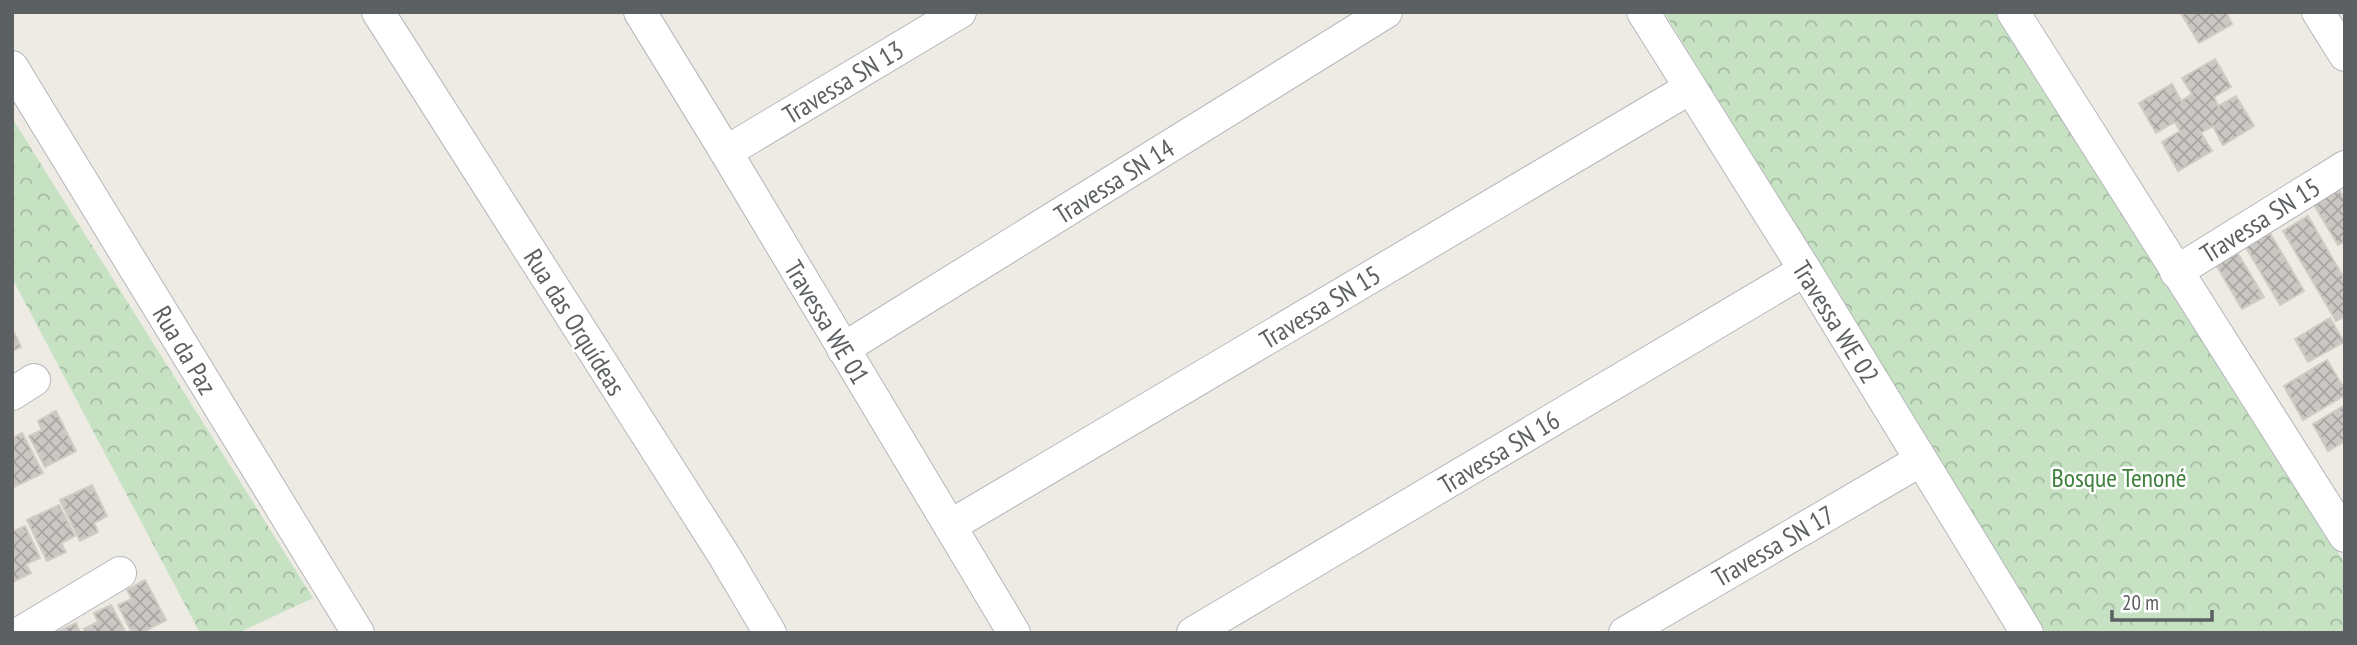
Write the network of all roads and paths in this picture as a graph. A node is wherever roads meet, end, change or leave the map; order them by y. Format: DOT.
graph roads {
  1 [pos="379,12"];
  2 [pos="640,12"];
  3 [pos="960,12"];
  4 [pos="1386,12"];
  5 [pos="1643,12"];
  6 [pos="2013,12"];
  7 [pos="2318,12"];
  8 [pos="2345,55"];
  9 [pos="12,67"];
  10 [pos="1690,88"];
  11 [pos="726,152"];
  12 [pos="2345,167"];
  13 [pos="1805,271"];
  14 [pos="2176,272"];
  15 [pos="843,349"];
  16 [pos="1921,460"];
  17 [pos="950,526"];
  18 [pos="2345,536"];
  19 [pos="120,573"];
  20 [pos="20,633"];
  21 [pos="358,633"];
  22 [pos="770,633"];
  23 [pos="1014,633"];
  24 [pos="1193,633"];
  25 [pos="1625,633"];
  26 [pos="2026,633"];
  1 -- 22 [label="street, Rua das Orquídeas"];
  2 -- 11 [label="street, Travessa WE 01"];
  3 -- 11 [label="street, Travessa SN 13"];
  4 -- 15 [label="street, Travessa SN 14"];
  5 -- 10 [label="street, Travessa WE 02"];
  6 -- 14 [label="street"];
  7 -- 8 [label="street"];
  9 -- 21 [label="street, Rua da Paz"];
  10 -- 13 [label="street, Travessa WE 02"];
  10 -- 17 [label="street, Travessa SN 15"];
  11 -- 15 [label="street, Travessa WE 01"];
  12 -- 14 [label="street, Travessa SN 15"];
  13 -- 16 [label="street, Travessa WE 02"];
  13 -- 24 [label="street, Travessa SN 16"];
  14 -- 18 [label="street"];
  15 -- 17 [label="street, Travessa WE 01"];
  16 -- 25 [label="street, Travessa SN 17"];
  16 -- 26 [label="street, Travessa WE 02"];
  17 -- 23 [label="street, Travessa WE 01"];
  19 -- 20 [label="street"];
}
